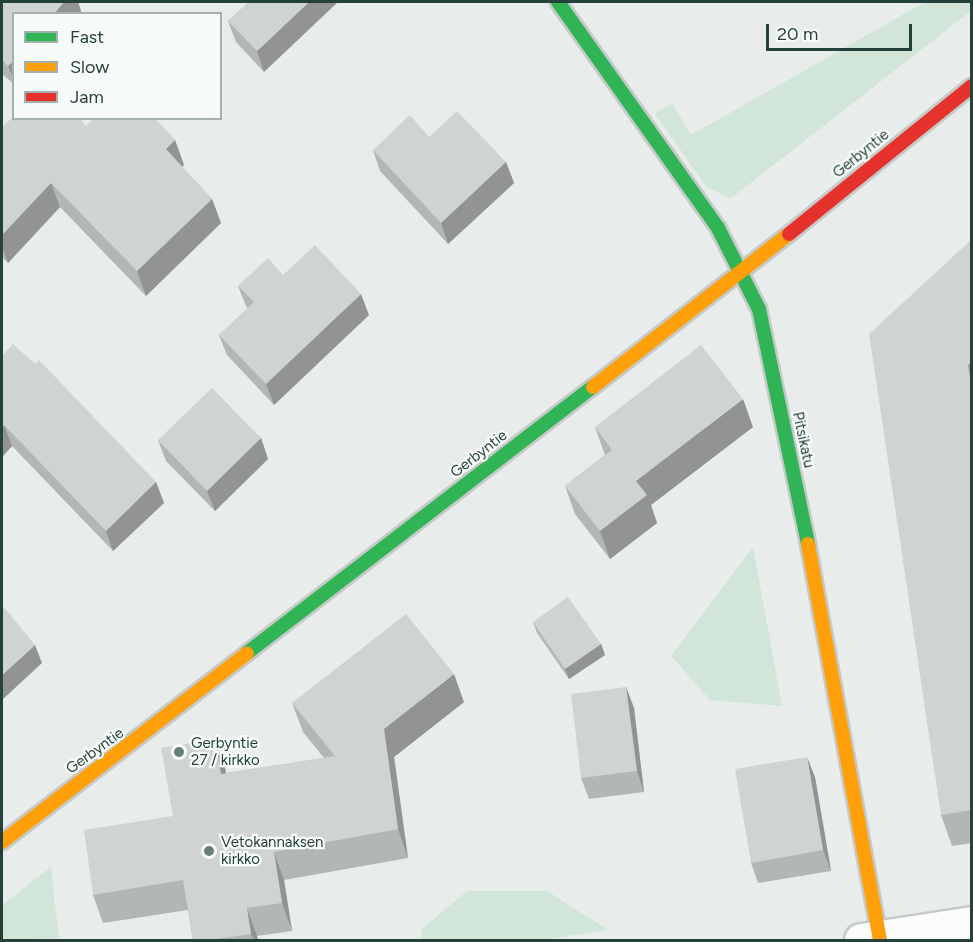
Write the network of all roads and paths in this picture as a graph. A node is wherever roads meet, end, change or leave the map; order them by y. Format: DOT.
graph roads {
  1 [pos="558,2"];
  2 [pos="972,86"];
  3 [pos="742,272"];
  4 [pos="2,842"];
  5 [pos="972,923"];
  6 [pos="873,940"];
  1 -- 3 [label="main road, Pitsikatu"];
  2 -- 3 [label="main road, Gerbyntie"];
  3 -- 4 [label="main road, Gerbyntie"];
  3 -- 6 [label="main road, Pitsikatu"];
  5 -- 6 [label="street"];
}
